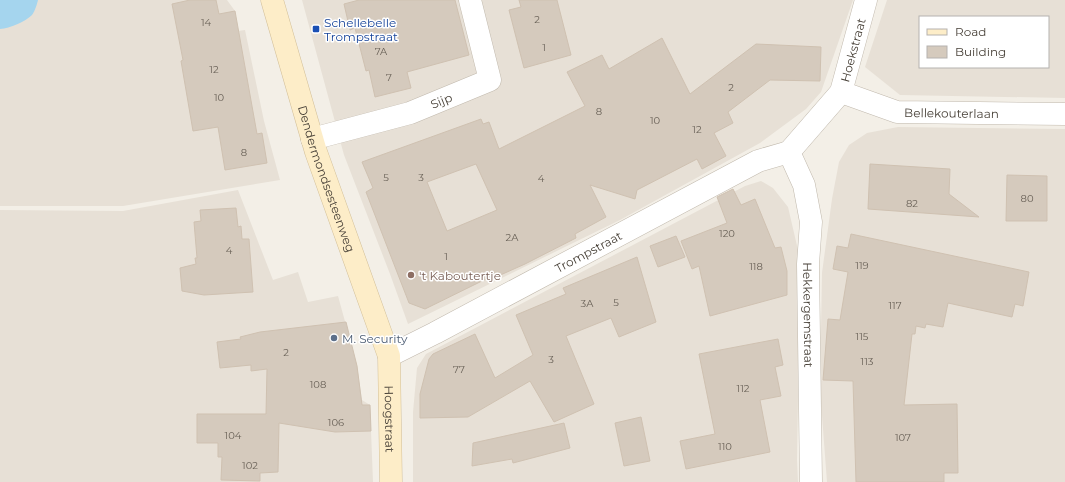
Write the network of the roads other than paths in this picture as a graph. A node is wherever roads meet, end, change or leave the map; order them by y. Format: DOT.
graph roads {
  1 [pos="272,0"];
  2 [pos="470,0"];
  3 [pos="866,0"];
  4 [pos="841,92"];
  5 [pos="1065,114"];
  6 [pos="312,139"];
  7 [pos="789,152"];
  8 [pos="388,356"];
  9 [pos="391,482"];
  10 [pos="811,482"];
  1 -- 6 [label="main road, Dendermondsesteenweg"];
  2 -- 6 [label="street, Sijp"];
  3 -- 4 [label="street, Hoekstraat"];
  4 -- 5 [label="street, Bellekouterlaan"];
  4 -- 7 [label="street, Hoekstraat"];
  6 -- 8 [label="main road, Dendermondsesteenweg"];
  7 -- 8 [label="street, Trompstraat"];
  7 -- 10 [label="street, Hekkergemstraat"];
  8 -- 9 [label="main road, Hoogstraat"];
}
